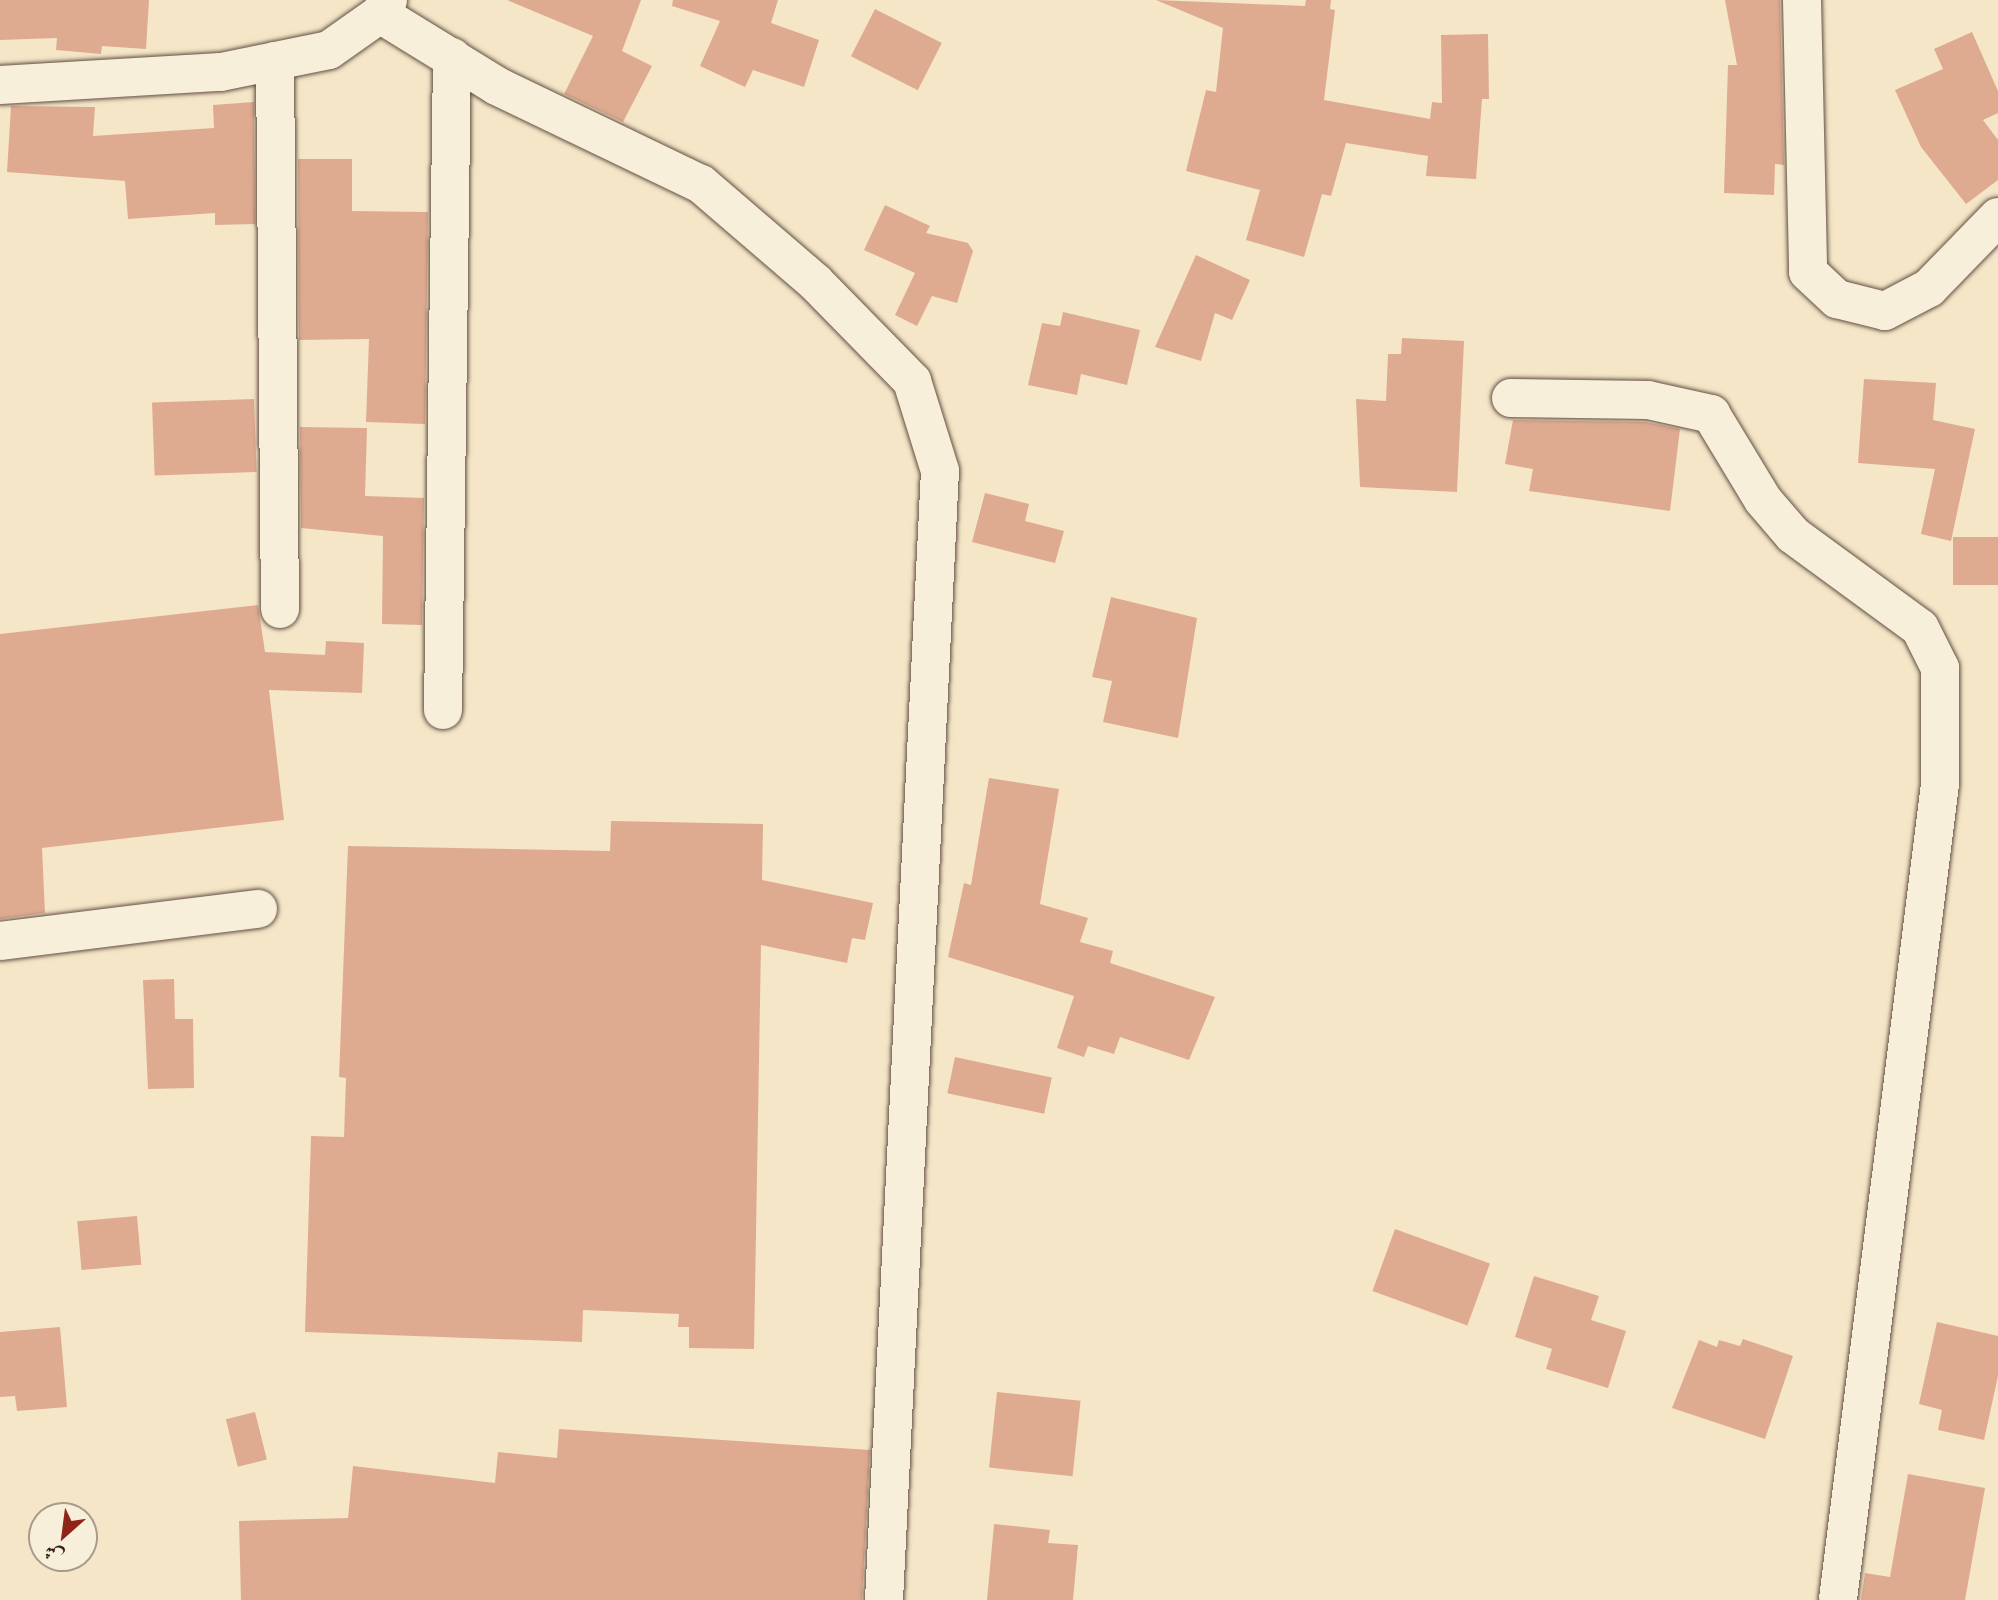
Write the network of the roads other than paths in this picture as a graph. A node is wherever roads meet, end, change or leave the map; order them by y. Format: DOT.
graph roads {
  1 [pos="1802,0"];
  2 [pos="384,7"];
  3 [pos="452,57"];
  4 [pos="275,61"];
  5 [pos="0,85"];
  6 [pos="1998,217"];
  7 [pos="1511,398"];
  8 [pos="281,608"];
  9 [pos="443,710"];
  10 [pos="258,909"];
  11 [pos="0,941"];
  12 [pos="884,1600"];
  13 [pos="1838,1600"];
  1 -- 6 [label="street"];
  2 -- 3 [label="street"];
  2 -- 4 [label="street"];
  3 -- 9 [label="street"];
  3 -- 12 [label="street"];
  4 -- 5 [label="street"];
  4 -- 8 [label="street"];
  7 -- 13 [label="street"];
  10 -- 11 [label="street"];
}
